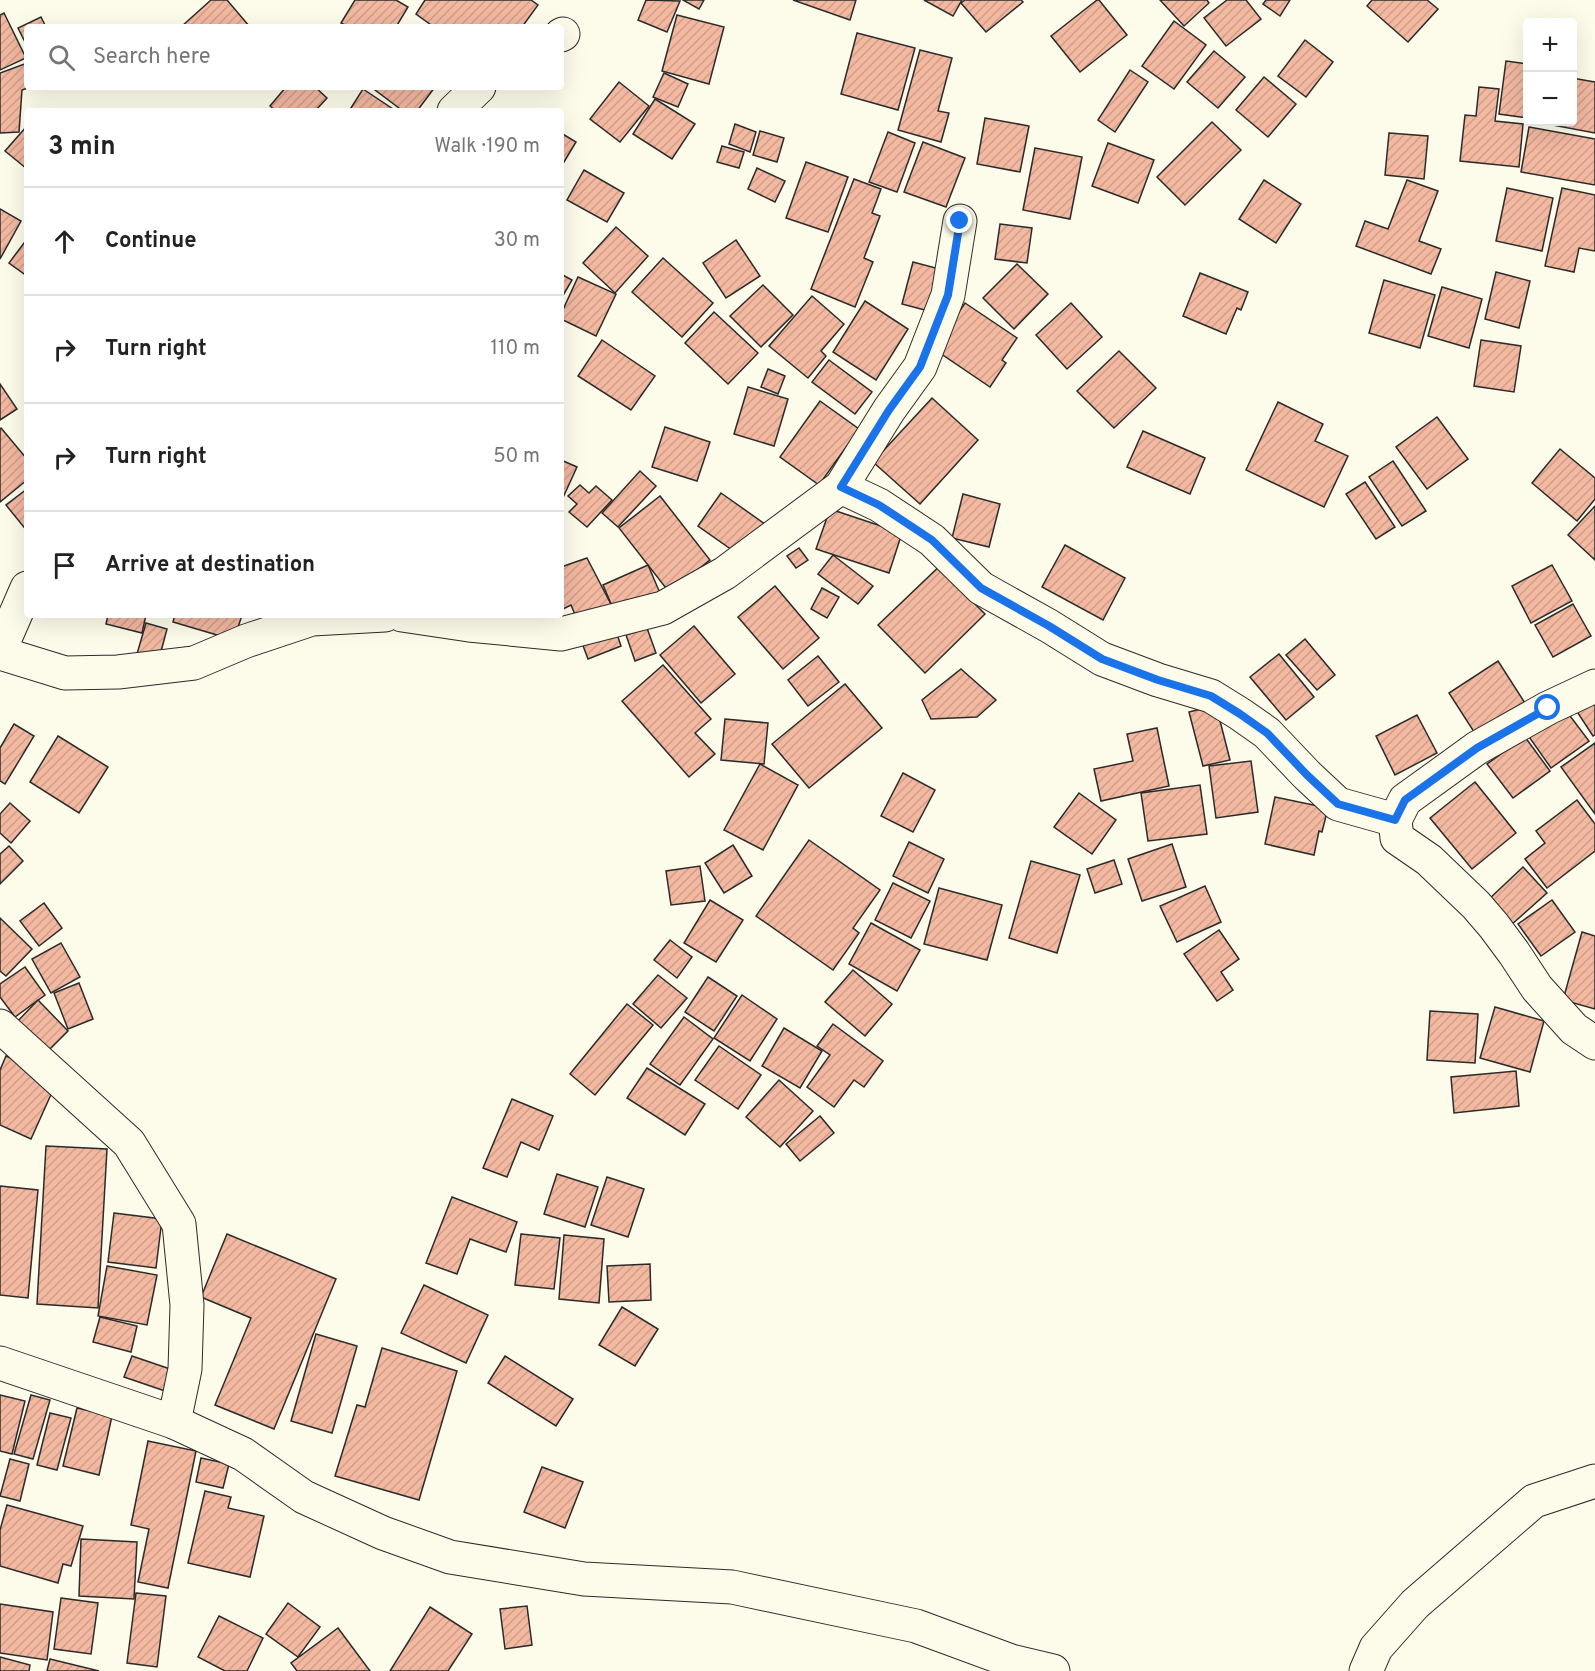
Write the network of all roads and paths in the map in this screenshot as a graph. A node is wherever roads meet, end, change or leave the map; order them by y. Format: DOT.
graph roads {
  1 [pos="476,90"];
  2 [pos="457,108"];
  3 [pos="960,221"];
  4 [pos="841,487"];
  5 [pos="24,595"];
  6 [pos="330,618"];
  7 [pos="422,618"];
  8 [pos="0,652"];
  9 [pos="1595,686"];
  10 [pos="1395,820"];
  11 [pos="0,1026"];
  12 [pos="1595,1042"];
  13 [pos="0,1364"];
  14 [pos="174,1422"];
  15 [pos="1595,1481"];
  16 [pos="1009,1666"];
  17 [pos="1053,1671"];
  18 [pos="1366,1671"];
  1 -- 2 [label="street"];
  3 -- 4 [label="street"];
  4 -- 7 [label="street"];
  4 -- 10 [label="street"];
  5 -- 8 [label="street"];
  6 -- 8 [label="street"];
  9 -- 10 [label="street"];
  10 -- 12 [label="street"];
  11 -- 14 [label="street"];
  13 -- 14 [label="street"];
  14 -- 16 [label="street"];
  15 -- 18 [label="street"];
  16 -- 17 [label="street"];
}
